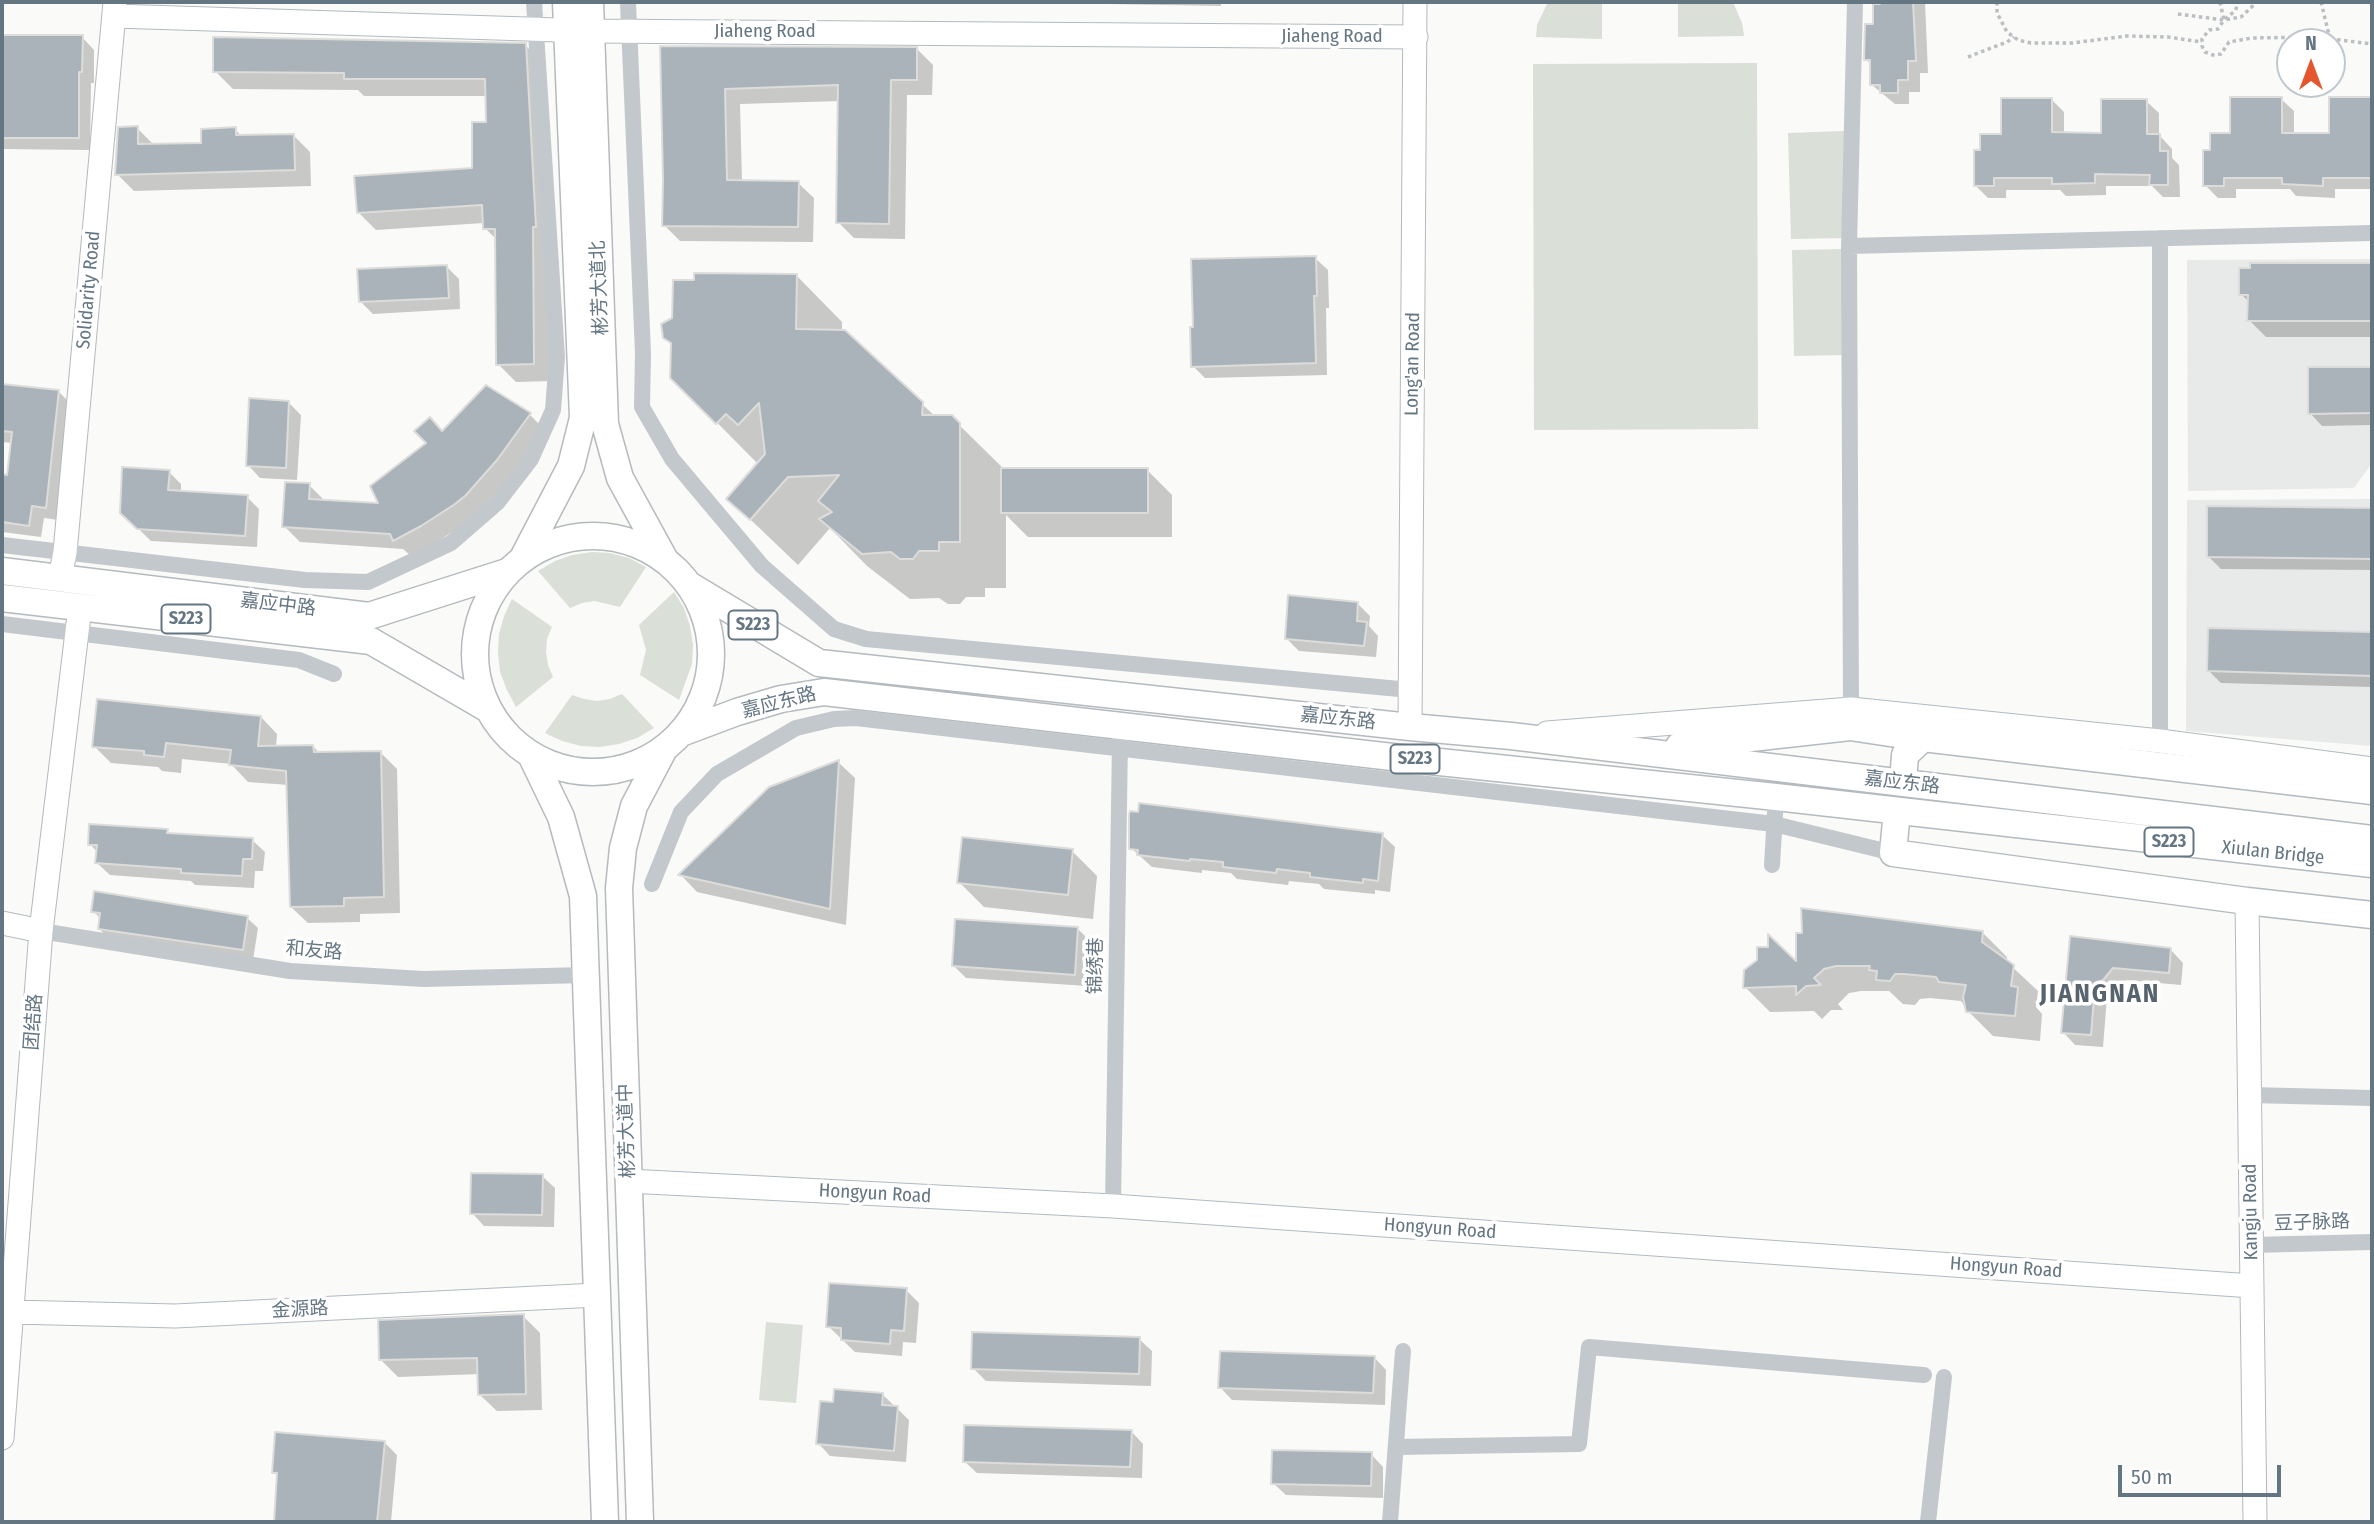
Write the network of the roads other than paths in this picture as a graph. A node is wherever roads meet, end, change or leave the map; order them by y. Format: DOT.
graph roads {
  1 [pos="534,2"];
  2 [pos="566,2"];
  3 [pos="590,2"];
  4 [pos="628,2"];
  5 [pos="1415,2"];
  6 [pos="1855,2"];
  7 [pos="115,9"];
  8 [pos="535,30"];
  9 [pos="579,31"];
  10 [pos="630,31"];
  11 [pos="1416,37"];
  12 [pos="2372,233"];
  13 [pos="2160,238"];
  14 [pos="1849,246"];
  15 [pos="2,545"];
  16 [pos="65,552"];
  17 [pos="665,561"];
  18 [pos="515,565"];
  19 [pos="2,571"];
  20 [pos="60,578"];
  21 [pos="689,584"];
  22 [pos="2,598"];
  23 [pos="80,607"];
  24 [pos="2,624"];
  25 [pos="334,674"];
  26 [pos="1410,690"];
  27 [pos="488,709"];
  28 [pos="1851,709"];
  29 [pos="1410,727"];
  30 [pos="1511,736"];
  31 [pos="1120,737"];
  32 [pos="1923,738"];
  33 [pos="673,741"];
  34 [pos="2160,741"];
  35 [pos="1633,751"];
  36 [pos="531,755"];
  37 [pos="2372,769"];
  38 [pos="1903,783"];
  39 [pos="2372,791"];
  40 [pos="2008,796"];
  41 [pos="1776,797"];
  42 [pos="1897,811"];
  43 [pos="1774,824"];
  44 [pos="2006,824"];
  45 [pos="2372,839"];
  46 [pos="2332,847"];
  47 [pos="1893,853"];
  48 [pos="2372,864"];
  49 [pos="1772,865"];
  50 [pos="652,884"];
  51 [pos="2247,901"];
  52 [pos="2372,915"];
  53 [pos="2,923"];
  54 [pos="41,932"];
  55 [pos="586,975"];
  56 [pos="2250,1095"];
  57 [pos="2372,1098"];
  58 [pos="628,1181"];
  59 [pos="1113,1206"];
  60 [pos="2372,1242"];
  61 [pos="2252,1245"];
  62 [pos="2252,1286"];
  63 [pos="597,1295"];
  64 [pos="7,1312"];
  65 [pos="1403,1351"];
  66 [pos="1924,1375"];
  67 [pos="1944,1377"];
  68 [pos="2,1438"];
  69 [pos="1396,1447"];
  70 [pos="605,1522"];
  71 [pos="640,1522"];
  72 [pos="1390,1522"];
  73 [pos="1928,1522"];
  74 [pos="2255,1522"];
  1 -- 8 [label="street"];
  2 -- 9 [label="main road, 彬芳大道北"];
  3 -- 9 [label="main road, 彬芳大道北"];
  4 -- 10 [label="street"];
  5 -- 11 [label="street, Long'an Road"];
  6 -- 14 [label="street"];
  7 -- 8 [label="street, Jiaheng Road"];
  7 -- 16 [label="street, Solidarity Road"];
  8 -- 9 [label="street, Jiaheng Road"];
  8 -- 16 [label="street"];
  9 -- 10 [label="street, Jiaheng Road"];
  9 -- 17 [label="main road, 彬芳大道北"];
  9 -- 18 [label="main road, 彬芳大道北"];
  10 -- 11 [label="street, Jiaheng Road"];
  10 -- 26 [label="street"];
  11 -- 26 [label="street, Long'an Road"];
  12 -- 13 [label="street"];
  13 -- 14 [label="street"];
  13 -- 34 [label="street"];
  14 -- 28 [label="street"];
  15 -- 16 [label="street"];
  16 -- 20 [label="street, Solidarity Road"];
  17 -- 18 [label="main road, S223"];
  17 -- 21 [label="main road, S223"];
  18 -- 20 [label="main road, 嘉应中路 / S223"];
  18 -- 27 [label="main road"];
  19 -- 20 [label="main road, 嘉应中路 / S223"];
  21 -- 29 [label="main road, 嘉应东路 / S223"];
  21 -- 33 [label="main road"];
  22 -- 23 [label="main road, 嘉应中路 / S223"];
  23 -- 27 [label="main road, 嘉应中路 / S223"];
  23 -- 54 [label="street, 团结路"];
  24 -- 25 [label="street"];
  26 -- 29 [label="street, Long'an Road"];
  27 -- 36 [label="main road, S223"];
  28 -- 30 [label="street"];
  28 -- 34 [label="street"];
  29 -- 30 [label="main road, 嘉应东路 / S223"];
  30 -- 35 [label="main road, 嘉应东路 / S223"];
  31 -- 33 [label="main road, 嘉应东路 / S223"];
  31 -- 41 [label="main road, 嘉应东路 / S223"];
  31 -- 43 [label="street"];
  31 -- 50 [label="street"];
  31 -- 59 [label="street, 锦绣巷"];
  32 -- 35 [label="main road"];
  32 -- 38 [label="main road"];
  32 -- 39 [label="main road"];
  33 -- 36 [label="main road, S223"];
  33 -- 58 [label="main road, 彬芳大道中"];
  34 -- 37 [label="street"];
  35 -- 38 [label="main road, 嘉应东路 / S223"];
  36 -- 55 [label="main road, 彬芳大道中"];
  38 -- 40 [label="main road, 嘉应东路 / S223"];
  40 -- 46 [label="main road, Xiulan Bridge / S223"];
  41 -- 42 [label="main road, 嘉应东路 / S223"];
  41 -- 43 [label="street"];
  42 -- 44 [label="main road, 嘉应东路 / S223"];
  42 -- 47 [label="main road"];
  43 -- 47 [label="street"];
  43 -- 49 [label="street"];
  44 -- 46 [label="main road, Xiulan Bridge / S223"];
  45 -- 46 [label="main road, Xiulan Bridge / S223"];
  46 -- 48 [label="main road, Xiulan Bridge / S223"];
  47 -- 51 [label="main road"];
  51 -- 52 [label="main road"];
  51 -- 56 [label="street, Kangju Road"];
  53 -- 54 [label="street"];
  54 -- 55 [label="street, 和友路"];
  54 -- 64 [label="street, 团结路"];
  55 -- 63 [label="main road, 彬芳大道中"];
  56 -- 57 [label="street"];
  56 -- 61 [label="street, Kangju Road"];
  58 -- 59 [label="street, Hongyun Road"];
  58 -- 71 [label="main road, 彬芳大道中"];
  59 -- 62 [label="street, Hongyun Road"];
  60 -- 61 [label="street, 豆子脉路"];
  61 -- 62 [label="street, Kangju Road"];
  62 -- 74 [label="street, Kangju Road"];
  63 -- 64 [label="street, 金源路"];
  63 -- 70 [label="main road, 彬芳大道中"];
  64 -- 68 [label="street, 团结路"];
  65 -- 69 [label="street"];
  66 -- 69 [label="street"];
  67 -- 73 [label="street"];
  69 -- 72 [label="street"];
}
